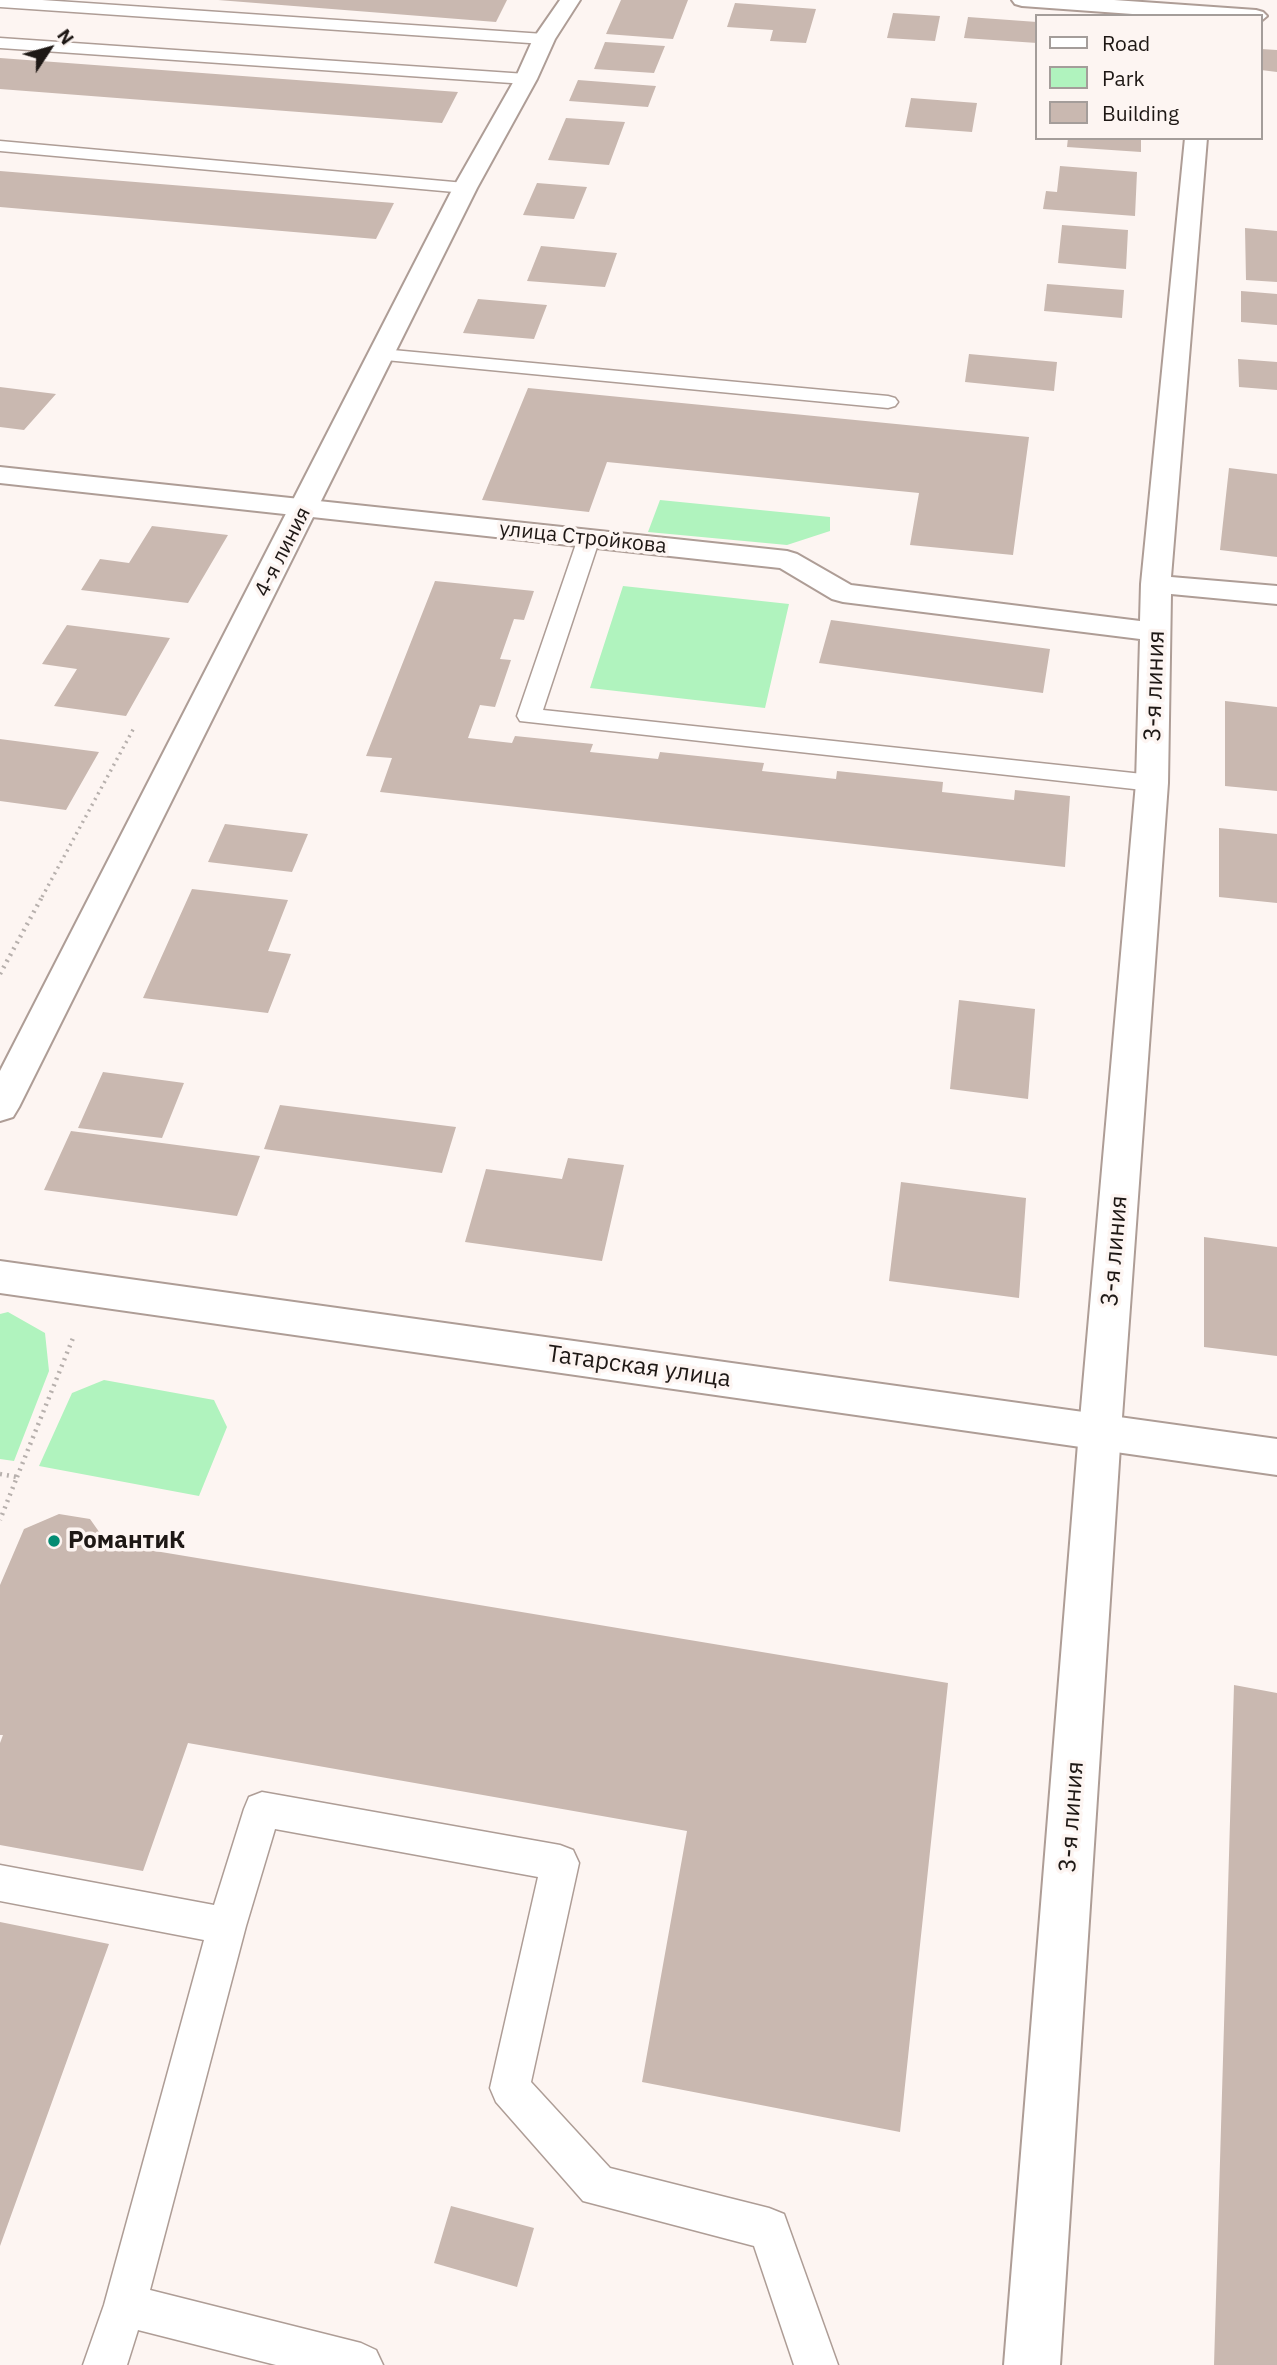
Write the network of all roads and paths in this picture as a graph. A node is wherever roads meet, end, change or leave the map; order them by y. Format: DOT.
graph roads {
  1 [pos="570,0"];
  2 [pos="1022,0"];
  3 [pos="0,2"];
  4 [pos="1209,9"];
  5 [pos="1243,14"];
  6 [pos="544,39"];
  7 [pos="0,43"];
  8 [pos="526,79"];
  9 [pos="1196,140"];
  10 [pos="0,146"];
  11 [pos="466,188"];
  12 [pos="383,355"];
  13 [pos="888,402"];
  14 [pos="0,475"];
  15 [pos="306,508"];
  16 [pos="589,538"];
  17 [pos="1156,584"];
  18 [pos="1277,596"];
  19 [pos="1157,632"];
  20 [pos="1152,783"];
  21 [pos="0,1107"];
  22 [pos="0,1277"];
  23 [pos="92,1290"];
  24 [pos="1100,1431"];
  25 [pos="1277,1457"];
  26 [pos="0,1474"];
  27 [pos="17,1477"];
  28 [pos="0,1520"];
  29 [pos="0,1883"];
  30 [pos="227,1926"];
  31 [pos="125,2305"];
  32 [pos="105,2365"];
  33 [pos="361,2365"];
  34 [pos="816,2365"];
  35 [pos="1032,2365"];
  1 -- 6 [label="street, 4-я линия"];
  2 -- 4 [label="street"];
  3 -- 6 [label="lane"];
  4 -- 5 [label="street"];
  6 -- 8 [label="street, 4-я линия"];
  7 -- 8 [label="lane"];
  8 -- 11 [label="street, 4-я линия"];
  9 -- 17 [label="street, 3-я линия"];
  10 -- 11 [label="lane"];
  11 -- 12 [label="street, 4-я линия"];
  12 -- 13 [label="lane"];
  12 -- 15 [label="street, 4-я линия"];
  14 -- 15 [label="street, улица Стройкова"];
  15 -- 16 [label="street, улица Стройкова"];
  15 -- 21 [label="street, 4-я линия"];
  16 -- 19 [label="street, улица Стройкова"];
  16 -- 20 [label="lane"];
  17 -- 18 [label="street"];
  17 -- 19 [label="street, 3-я линия"];
  19 -- 20 [label="street, 3-я линия"];
  20 -- 24 [label="street, 3-я линия"];
  22 -- 23 [label="street, Татарская улица"];
  23 -- 24 [label="street, Татарская улица"];
  23 -- 27 [label="path"];
  24 -- 25 [label="street, Татарская улица"];
  24 -- 35 [label="street, 3-я линия"];
  26 -- 27 [label="path"];
  27 -- 28 [label="path"];
  29 -- 30 [label="lane"];
  30 -- 31 [label="lane"];
  30 -- 34 [label="lane"];
  31 -- 32 [label="lane"];
  31 -- 33 [label="lane"];
}
